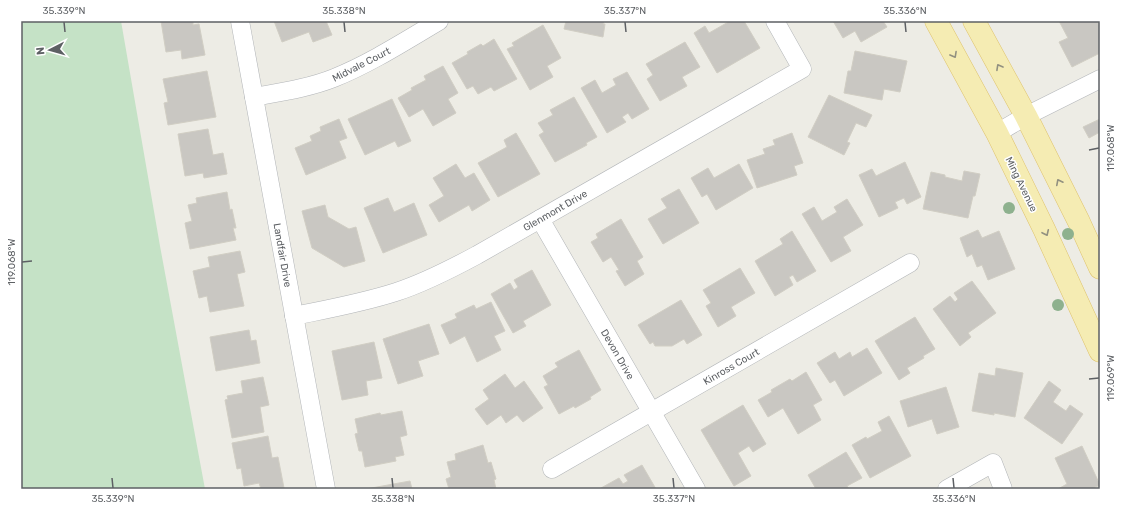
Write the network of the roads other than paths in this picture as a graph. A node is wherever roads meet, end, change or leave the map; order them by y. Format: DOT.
graph roads {
  1 [pos="240,21"];
  2 [pos="439,21"];
  3 [pos="775,21"];
  4 [pos="936,21"];
  5 [pos="974,21"];
  6 [pos="1100,79"];
  7 [pos="254,97"];
  8 [pos="1026,116"];
  9 [pos="997,133"];
  10 [pos="540,219"];
  11 [pos="910,263"];
  12 [pos="1100,268"];
  13 [pos="294,316"];
  14 [pos="1100,351"];
  15 [pos="651,412"];
  16 [pos="552,469"];
  17 [pos="326,489"];
  18 [pos="696,489"];
  19 [pos="947,489"];
  20 [pos="1003,489"];
  1 -- 7 [label="street, Landfair Drive"];
  2 -- 7 [label="street, Midvale Court"];
  3 -- 10 [label="street, Glenmont Drive"];
  4 -- 9 [label="main road, Ming Avenue, one-way"];
  8 -- 5 [label="main road, one-way"];
  6 -- 8 [label="street"];
  7 -- 13 [label="street, Landfair Drive"];
  8 -- 9 [label="street"];
  12 -- 8 [label="main road, one-way"];
  9 -- 14 [label="main road, Ming Avenue, one-way"];
  10 -- 13 [label="street, Glenmont Drive"];
  10 -- 15 [label="street, Devon Drive"];
  11 -- 15 [label="street, Kinross Court"];
  13 -- 17 [label="street, Landfair Drive"];
  15 -- 16 [label="street, Kinross Court"];
  15 -- 18 [label="street, Devon Drive"];
  19 -- 20 [label="street"];
}
